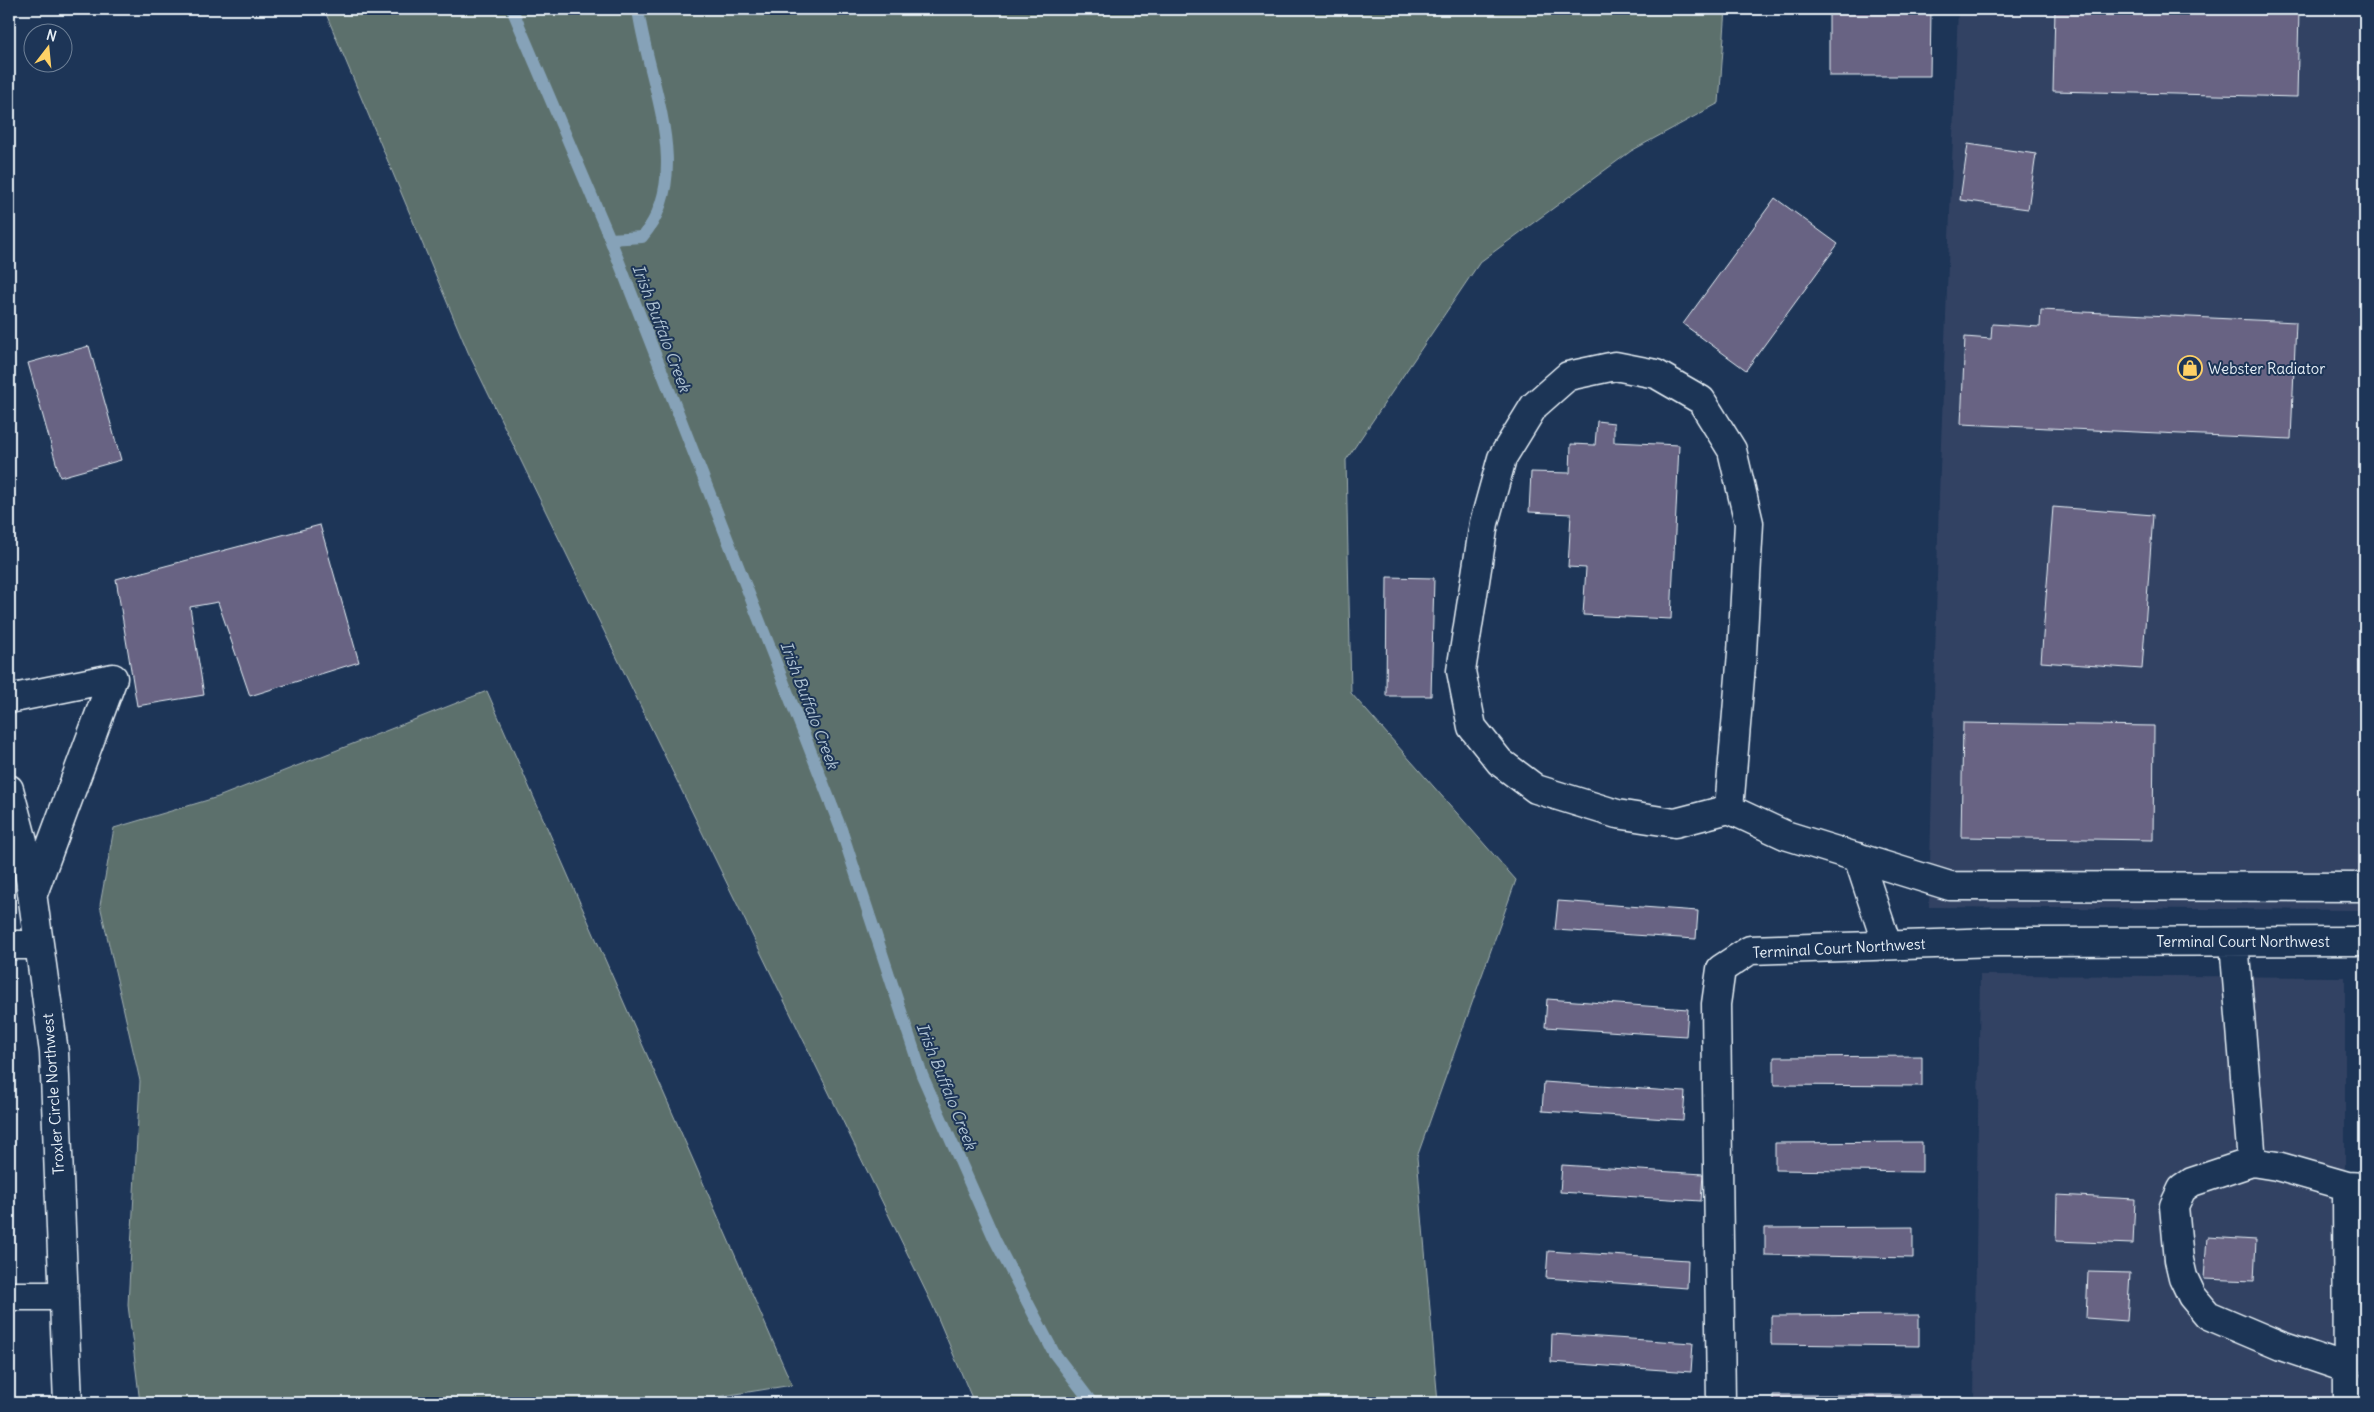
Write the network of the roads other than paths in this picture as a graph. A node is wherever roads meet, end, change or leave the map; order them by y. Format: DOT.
graph roads {
  1 [pos="9,699"];
  2 [pos="9,789"];
  3 [pos="1729,809"];
  4 [pos="1858,857"];
  5 [pos="2365,887"];
  6 [pos="32,896"];
  7 [pos="2365,940"];
  8 [pos="2234,942"];
  9 [pos="9,944"];
  10 [pos="39,945"];
  11 [pos="1887,945"];
  12 [pos="2252,1162"];
  13 [pos="2356,1186"];
  14 [pos="9,1296"];
  15 [pos="64,1296"];
  16 [pos="2346,1368"];
  17 [pos="2354,1397"];
  18 [pos="68,1403"];
  19 [pos="1721,1403"];
  1 -- 6 [label="street"];
  2 -- 6 [label="street, Troxler Circle Northwest"];
  3 -- 3 [label="street"];
  3 -- 4 [label="street"];
  4 -- 5 [label="street"];
  4 -- 11 [label="street"];
  6 -- 10 [label="street, Troxler Circle Northwest"];
  7 -- 8 [label="street, Terminal Court Northwest"];
  8 -- 11 [label="street, Terminal Court Northwest"];
  8 -- 12 [label="street"];
  9 -- 10 [label="street"];
  10 -- 15 [label="street, Troxler Circle Northwest"];
  11 -- 19 [label="street, Terminal Court Northwest"];
  12 -- 13 [label="street"];
  12 -- 16 [label="street"];
  13 -- 16 [label="street"];
  14 -- 15 [label="street"];
  15 -- 18 [label="street, Troxler Circle Northwest"];
  16 -- 17 [label="street"];
}
